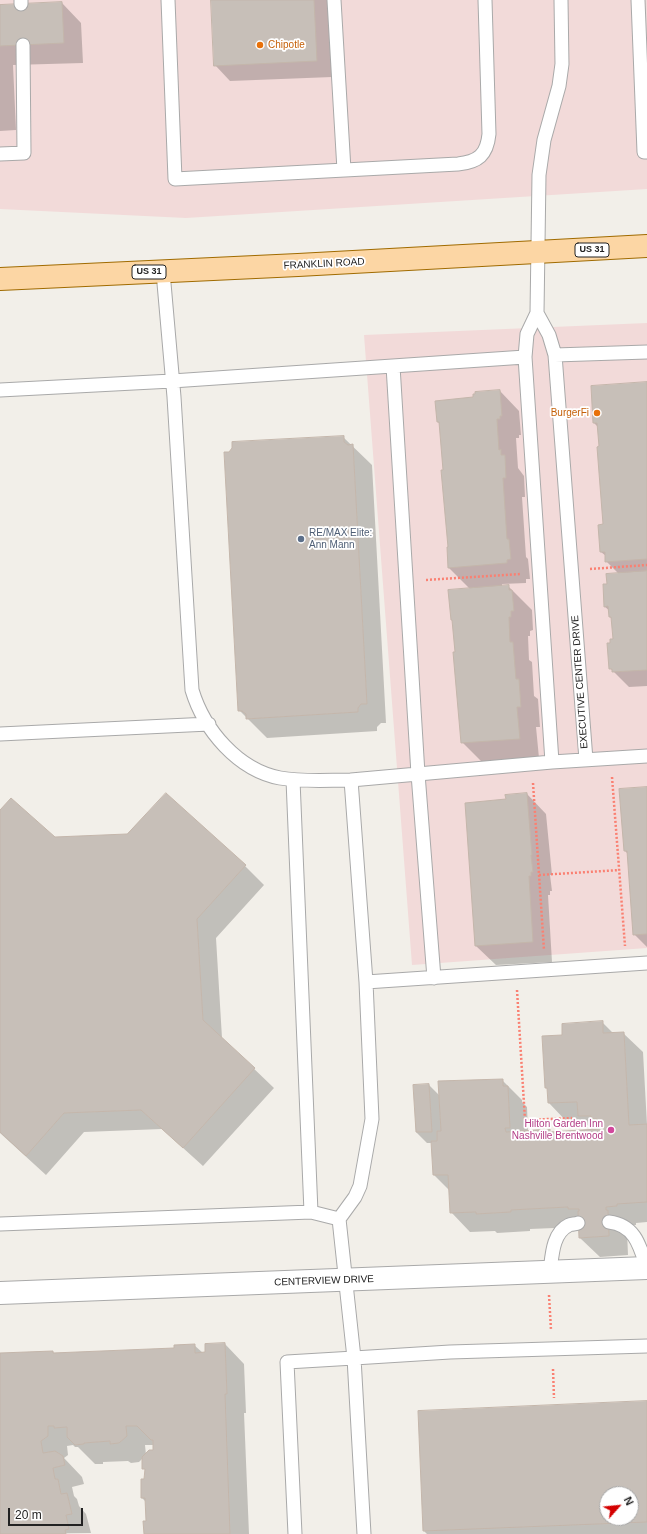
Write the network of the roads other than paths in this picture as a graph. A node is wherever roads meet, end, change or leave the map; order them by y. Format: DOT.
graph roads {
  1 [pos="168,0"];
  2 [pos="334,0"];
  3 [pos="485,0"];
  4 [pos="561,0"];
  5 [pos="638,0"];
  6 [pos="23,45"];
  7 [pos="647,152"];
  8 [pos="0,154"];
  9 [pos="344,170"];
  10 [pos="647,246"];
  11 [pos="537,253"];
  12 [pos="163,272"];
  13 [pos="0,279"];
  14 [pos="537,313"];
  15 [pos="647,352"];
  16 [pos="555,355"];
  17 [pos="525,358"];
  18 [pos="394,366"];
  19 [pos="172,381"];
  20 [pos="0,390"];
  21 [pos="208,724"];
  22 [pos="0,734"];
  23 [pos="647,756"];
  24 [pos="586,760"];
  25 [pos="552,762"];
  26 [pos="418,774"];
  27 [pos="293,780"];
  28 [pos="350,780"];
  29 [pos="647,963"];
  30 [pos="434,978"];
  31 [pos="366,982"];
  32 [pos="311,1212"];
  33 [pos="339,1219"];
  34 [pos="609,1222"];
  35 [pos="578,1223"];
  36 [pos="0,1224"];
  37 [pos="647,1268"];
  38 [pos="550,1272"];
  39 [pos="347,1281"];
  40 [pos="0,1293"];
  41 [pos="647,1346"];
  42 [pos="354,1358"];
  43 [pos="295,1534"];
  44 [pos="364,1534"];
  1 -- 9 [label="lane"];
  2 -- 9 [label="lane"];
  3 -- 9 [label="lane"];
  4 -- 11 [label="lane"];
  5 -- 7 [label="lane"];
  6 -- 8 [label="lane"];
  10 -- 11 [label="main road, FRANKLIN ROAD / US 31"];
  11 -- 12 [label="main road, FRANKLIN ROAD / US 31"];
  11 -- 14 [label="lane"];
  12 -- 13 [label="main road, FRANKLIN ROAD / US 31"];
  12 -- 19 [label="lane, EXECUTIVE CENTER DRIVE"];
  14 -- 16 [label="lane, EXECUTIVE CENTER DRIVE"];
  14 -- 17 [label="lane"];
  15 -- 16 [label="lane"];
  16 -- 24 [label="lane, EXECUTIVE CENTER DRIVE"];
  17 -- 18 [label="lane"];
  17 -- 25 [label="lane"];
  18 -- 19 [label="lane"];
  18 -- 26 [label="lane"];
  19 -- 20 [label="lane"];
  19 -- 21 [label="lane, EXECUTIVE CENTER DRIVE"];
  21 -- 22 [label="lane"];
  21 -- 27 [label="lane, EXECUTIVE CENTER DRIVE"];
  23 -- 24 [label="lane"];
  24 -- 25 [label="lane, EXECUTIVE CENTER DRIVE"];
  25 -- 26 [label="lane, EXECUTIVE CENTER DRIVE"];
  26 -- 28 [label="lane, EXECUTIVE CENTER DRIVE"];
  26 -- 30 [label="lane"];
  27 -- 28 [label="lane, EXECUTIVE CENTER DRIVE"];
  27 -- 32 [label="lane"];
  28 -- 31 [label="lane"];
  29 -- 30 [label="lane"];
  30 -- 31 [label="lane"];
  31 -- 33 [label="lane"];
  32 -- 33 [label="lane"];
  32 -- 36 [label="lane"];
  33 -- 39 [label="lane"];
  34 -- 37 [label="lane"];
  35 -- 38 [label="lane"];
  37 -- 38 [label="street, CENTERVIEW DRIVE"];
  38 -- 39 [label="street, CENTERVIEW DRIVE"];
  39 -- 40 [label="street, CENTERVIEW DRIVE"];
  39 -- 42 [label="lane"];
  41 -- 42 [label="lane"];
  42 -- 43 [label="lane"];
  42 -- 44 [label="lane"];
}
